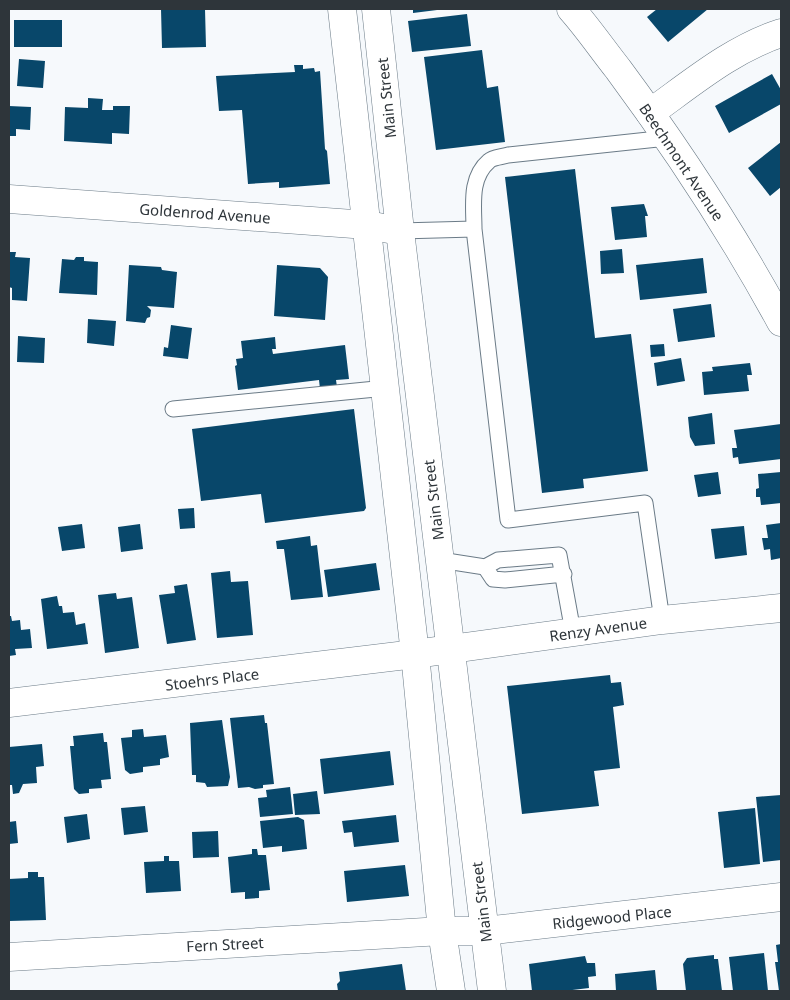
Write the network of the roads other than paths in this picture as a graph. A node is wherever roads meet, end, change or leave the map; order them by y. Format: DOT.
graph roads {
  1 [pos="342,9"];
  2 [pos="376,9"];
  3 [pos="571,9"];
  4 [pos="781,33"];
  5 [pos="650,112"];
  6 [pos="667,138"];
  7 [pos="9,199"];
  8 [pos="367,225"];
  9 [pos="474,229"];
  10 [pos="400,231"];
  11 [pos="781,322"];
  12 [pos="386,388"];
  13 [pos="173,409"];
  14 [pos="440,560"];
  15 [pos="485,567"];
  16 [pos="564,574"];
  17 [pos="781,608"];
  18 [pos="662,620"];
  19 [pos="573,632"];
  20 [pos="451,649"];
  21 [pos="415,654"];
  22 [pos="9,703"];
  23 [pos="781,897"];
  24 [pos="442,931"];
  25 [pos="485,931"];
  26 [pos="9,958"];
  27 [pos="452,991"];
  28 [pos="492,991"];
  1 -- 8 [label="street"];
  2 -- 10 [label="street, Main Street"];
  3 -- 5 [label="street, Beechmont Avenue"];
  4 -- 5 [label="street"];
  5 -- 6 [label="street, Beechmont Avenue"];
  6 -- 9 [label="lane"];
  6 -- 11 [label="street, Beechmont Avenue"];
  7 -- 8 [label="street, Goldenrod Avenue"];
  8 -- 10 [label="street, Goldenrod Avenue"];
  8 -- 12 [label="street"];
  9 -- 10 [label="lane"];
  9 -- 18 [label="lane"];
  10 -- 14 [label="street, Main Street"];
  12 -- 13 [label="lane"];
  12 -- 21 [label="street"];
  14 -- 15 [label="lane"];
  14 -- 20 [label="street, Main Street"];
  15 -- 16 [label="lane"];
  15 -- 16 [label="lane"];
  16 -- 19 [label="lane"];
  17 -- 18 [label="street, Renzy Avenue"];
  18 -- 19 [label="street, Renzy Avenue"];
  19 -- 20 [label="street, Renzy Avenue"];
  20 -- 21 [label="street, Renzy Avenue"];
  20 -- 25 [label="street, Main Street"];
  21 -- 22 [label="street, Stoehrs Place"];
  21 -- 24 [label="street"];
  23 -- 25 [label="street, Ridgewood Place"];
  24 -- 25 [label="street, Ridgewood Place"];
  24 -- 26 [label="street, Fern Street"];
  24 -- 27 [label="street"];
  25 -- 28 [label="street, Main Street"];
}
